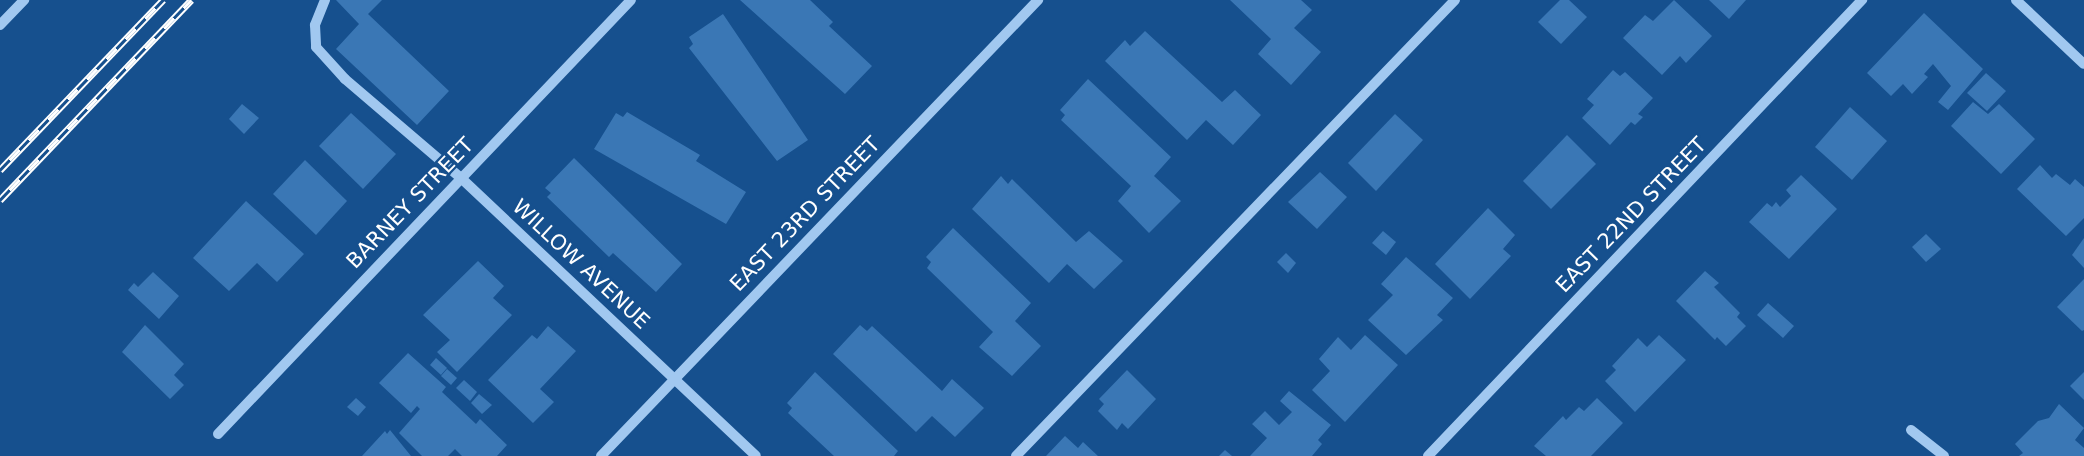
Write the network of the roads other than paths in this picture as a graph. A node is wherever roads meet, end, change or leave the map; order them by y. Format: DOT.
graph roads {
  1 [pos="24,0"];
  2 [pos="325,0"];
  3 [pos="631,0"];
  4 [pos="1038,0"];
  5 [pos="1455,0"];
  6 [pos="1862,0"];
  7 [pos="2016,0"];
  8 [pos="0,25"];
  9 [pos="2084,64"];
  10 [pos="461,178"];
  11 [pos="675,379"];
  12 [pos="1911,430"];
  13 [pos="218,434"];
  14 [pos="601,456"];
  15 [pos="756,456"];
  16 [pos="1016,456"];
  17 [pos="1428,456"];
  18 [pos="1944,456"];
  1 -- 8 [label="street"];
  2 -- 10 [label="street, WILLOW AVENUE"];
  3 -- 10 [label="street, BARNEY STREET"];
  4 -- 11 [label="street, EAST 23RD STREET"];
  5 -- 16 [label="street"];
  6 -- 17 [label="street, EAST 22ND STREET"];
  7 -- 9 [label="street"];
  10 -- 11 [label="street, WILLOW AVENUE"];
  10 -- 13 [label="street, BARNEY STREET"];
  11 -- 14 [label="street, EAST 23RD STREET"];
  11 -- 15 [label="street, WILLOW AVENUE"];
  12 -- 18 [label="street"];
}
